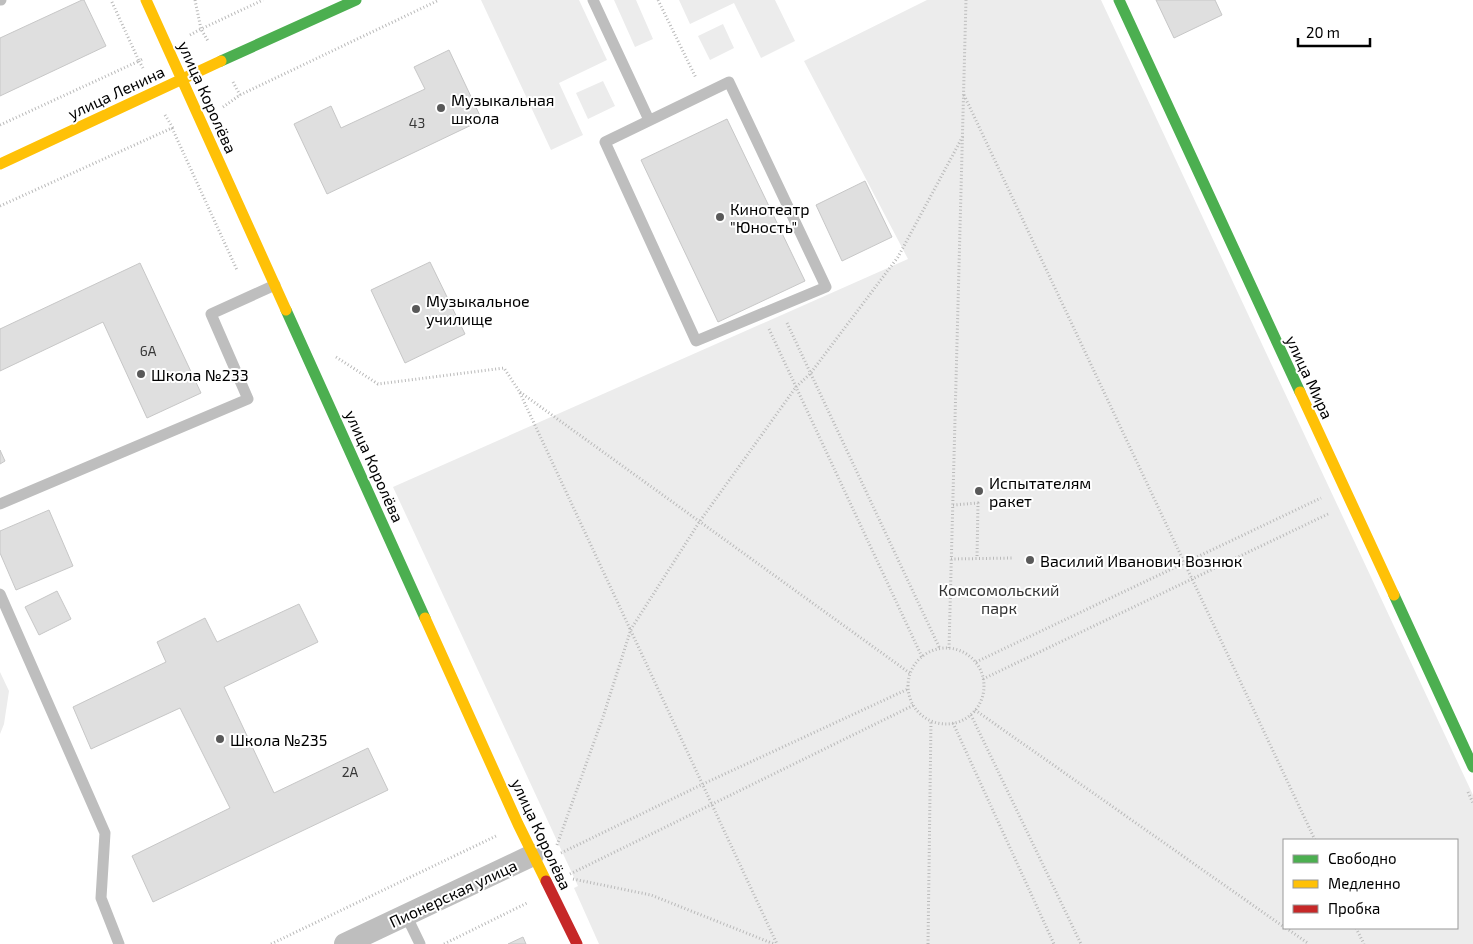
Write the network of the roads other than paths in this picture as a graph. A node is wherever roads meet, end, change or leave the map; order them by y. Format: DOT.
graph roads {
  1 [pos="146,0"];
  2 [pos="356,0"];
  3 [pos="592,0"];
  4 [pos="1119,0"];
  5 [pos="182,79"];
  6 [pos="649,120"];
  7 [pos="0,164"];
  8 [pos="275,284"];
  9 [pos="0,504"];
  10 [pos="0,594"];
  11 [pos="1472,762"];
  12 [pos="543,856"];
  13 [pos="406,915"];
  14 [pos="119,944"];
  15 [pos="345,944"];
  16 [pos="420,944"];
  17 [pos="577,944"];
  1 -- 5 [label="street, улица Королёва"];
  2 -- 5 [label="street, улица Ленина"];
  3 -- 6 [label="lane"];
  4 -- 11 [label="street, улица Мира"];
  5 -- 7 [label="street, улица Ленина"];
  5 -- 8 [label="street, улица Королёва"];
  6 -- 6 [label="lane"];
  8 -- 9 [label="lane"];
  8 -- 12 [label="street, улица Королёва"];
  10 -- 14 [label="lane"];
  12 -- 13 [label="street, Пионерская улица"];
  12 -- 17 [label="street, улица Королёва"];
  13 -- 15 [label="street, Пионерская улица"];
  13 -- 16 [label="lane"];
}
